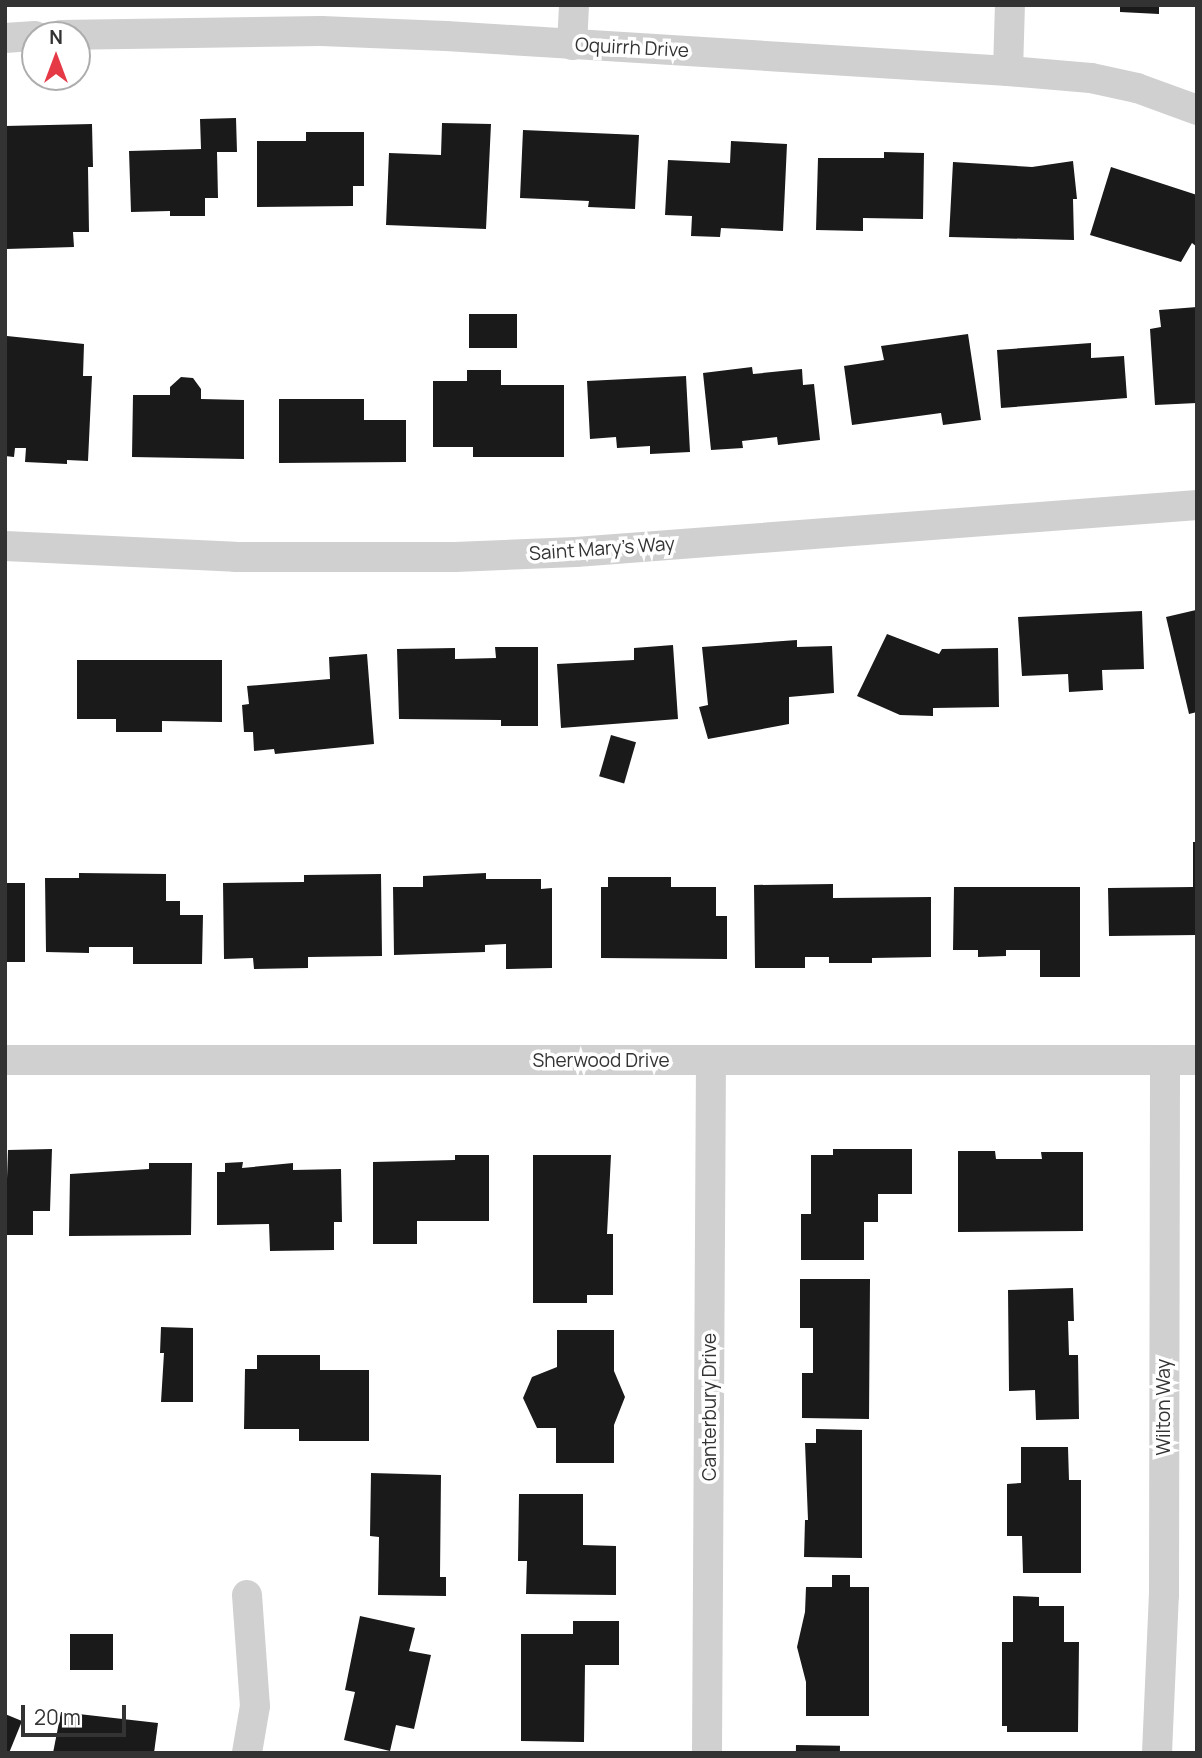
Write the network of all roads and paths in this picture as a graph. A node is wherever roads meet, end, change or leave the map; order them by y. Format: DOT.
graph roads {
  1 [pos="574,5"];
  2 [pos="1010,5"];
  3 [pos="195,18"];
  4 [pos="91,31"];
  5 [pos="572,44"];
  6 [pos="1008,71"];
  7 [pos="1197,110"];
  8 [pos="1197,505"];
  9 [pos="5,546"];
  10 [pos="5,1060"];
  11 [pos="1197,1060"];
  12 [pos="711,1061"];
  13 [pos="1166,1061"];
  14 [pos="247,1595"];
  15 [pos="247,1753"];
  16 [pos="707,1753"];
  17 [pos="1157,1753"];
  1 -- 5 [label="street"];
  2 -- 6 [label="street"];
  3 -- 4 [label="street, Oquirrh Drive"];
  3 -- 5 [label="street, Oquirrh Drive"];
  5 -- 6 [label="street, Oquirrh Drive"];
  6 -- 7 [label="street, Oquirrh Drive"];
  8 -- 9 [label="street, Saint Mary's Way"];
  10 -- 12 [label="street, Sherwood Drive"];
  11 -- 13 [label="street, Sherwood Drive"];
  12 -- 13 [label="street, Sherwood Drive"];
  12 -- 16 [label="street, Canterbury Drive"];
  13 -- 17 [label="street, Wilton Way"];
  14 -- 15 [label="street"];
}
